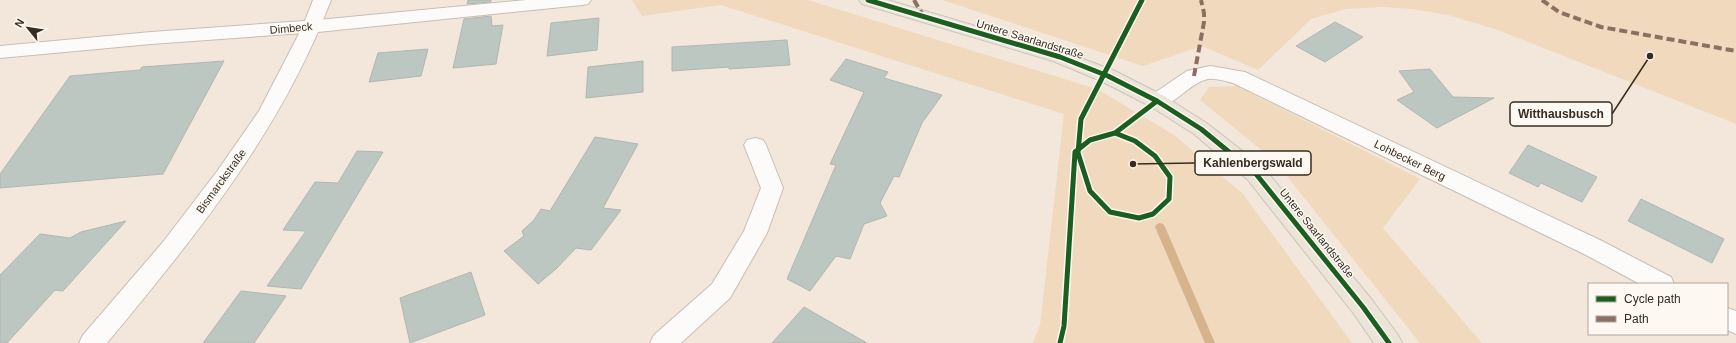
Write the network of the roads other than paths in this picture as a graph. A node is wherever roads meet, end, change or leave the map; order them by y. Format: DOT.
graph roads {
  1 [pos="322,0"];
  2 [pos="582,0"];
  3 [pos="868,0"];
  4 [pos="312,26"];
  5 [pos="0,52"];
  6 [pos="1157,101"];
  7 [pos="754,145"];
  8 [pos="1660,283"];
  9 [pos="92,343"];
  10 [pos="663,343"];
  11 [pos="1389,343"];
  1 -- 4 [label="street, Bismarckstraße"];
  2 -- 4 [label="street, Dimbeck"];
  3 -- 6 [label="main road, Untere Saarlandstraße"];
  4 -- 5 [label="street, Dimbeck"];
  4 -- 9 [label="street, Bismarckstraße"];
  6 -- 8 [label="street, Lohbecker Berg"];
  6 -- 11 [label="main road, Untere Saarlandstraße"];
  7 -- 10 [label="street"];
}
